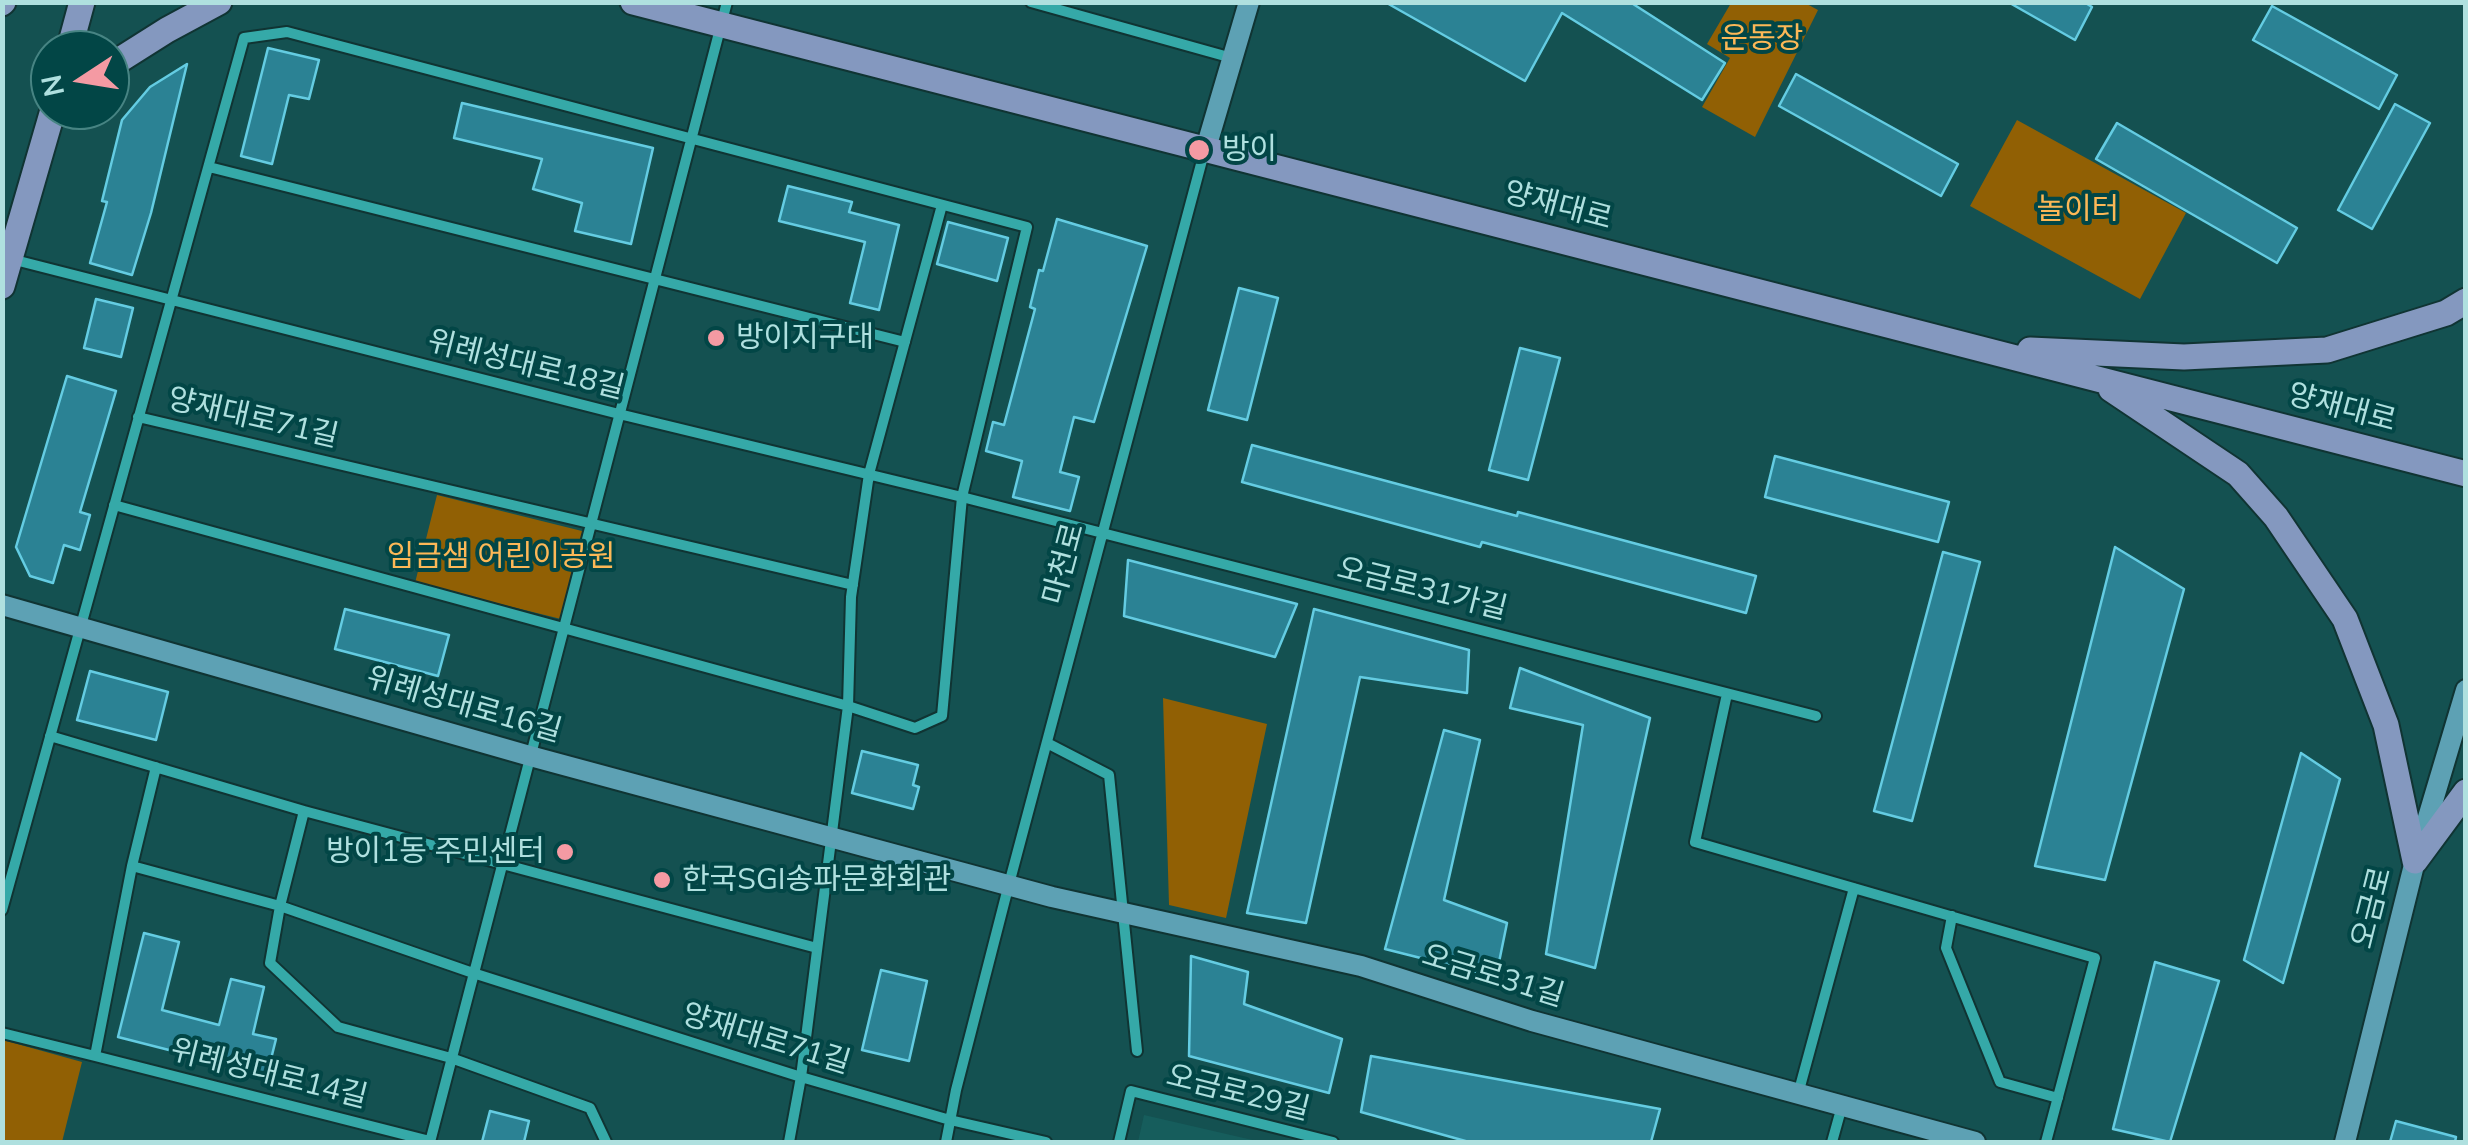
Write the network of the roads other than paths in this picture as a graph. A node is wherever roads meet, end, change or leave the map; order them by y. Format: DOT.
graph roads {
  1 [pos="82,2"];
  2 [pos="219,2"];
  3 [pos="634,2"];
  4 [pos="1031,2"];
  5 [pos="1249,2"];
  6 [pos="723,14"];
  7 [pos="74,30"];
  8 [pos="130,53"];
  9 [pos="1232,58"];
  10 [pos="47,130"];
  11 [pos="51,130"];
  12 [pos="45,138"];
  13 [pos="690,139"];
  14 [pos="1206,148"];
  15 [pos="209,167"];
  16 [pos="942,205"];
  17 [pos="10,258"];
  18 [pos="654,279"];
  19 [pos="2,286"];
  20 [pos="171,301"];
  21 [pos="2466,301"];
  22 [pos="905,342"];
  23 [pos="1974,348"];
  24 [pos="2094,378"];
  25 [pos="619,414"];
  26 [pos="138,417"];
  27 [pos="869,474"];
  28 [pos="2466,474"];
  29 [pos="962,497"];
  30 [pos="114,505"];
  31 [pos="590,523"];
  32 [pos="1103,533"];
  33 [pos="853,584"];
  34 [pos="2,605"];
  35 [pos="80,628"];
  36 [pos="563,628"];
  37 [pos="2466,690"];
  38 [pos="1727,694"];
  39 [pos="848,706"];
  40 [pos="1816,716"];
  41 [pos="50,736"];
  42 [pos="1047,744"];
  43 [pos="530,756"];
  44 [pos="156,767"];
  45 [pos="2466,792"];
  46 [pos="304,811"];
  47 [pos="832,835"];
  48 [pos="2414,861"];
  49 [pos="502,864"];
  50 [pos="132,866"];
  51 [pos="1009,884"];
  52 [pos="1854,888"];
  53 [pos="280,906"];
  54 [pos="2,910"];
  55 [pos="1124,914"];
  56 [pos="1952,916"];
  57 [pos="817,948"];
  58 [pos="474,973"];
  59 [pos="2,1032"];
  60 [pos="1137,1051"];
  61 [pos="95,1056"];
  62 [pos="452,1058"];
  63 [pos="801,1076"];
  64 [pos="1798,1095"];
  65 [pos="2058,1098"];
  66 [pos="1842,1106"];
  67 [pos="950,1120"];
  68 [pos="430,1142"];
  69 [pos="606,1142"];
  70 [pos="789,1142"];
  71 [pos="946,1142"];
  72 [pos="1046,1142"];
  73 [pos="1119,1142"];
  74 [pos="1333,1142"];
  75 [pos="1832,1142"];
  76 [pos="1975,1142"];
  77 [pos="2046,1142"];
  78 [pos="2345,1142"];
  1 -- 7 [label="main road"];
  2 -- 8 [label="main road"];
  3 -- 6 [label="main road, 양재대로"];
  4 -- 9 [label="street"];
  5 -- 9 [label="street, 마천로"];
  6 -- 13 [label="street"];
  6 -- 14 [label="main road, 양재대로"];
  9 -- 14 [label="street, 마천로"];
  10 -- 12 [label="main road"];
  11 -- 12 [label="main road"];
  12 -- 17 [label="main road"];
  13 -- 15 [label="street"];
  13 -- 16 [label="street"];
  13 -- 18 [label="street"];
  14 -- 23 [label="main road, 양재대로"];
  14 -- 32 [label="street, 마천로"];
  15 -- 18 [label="street"];
  15 -- 20 [label="street"];
  16 -- 22 [label="street"];
  16 -- 29 [label="street"];
  17 -- 19 [label="main road"];
  17 -- 20 [label="street, 위례성대로18길"];
  18 -- 22 [label="street"];
  18 -- 25 [label="street"];
  20 -- 25 [label="street, 위례성대로18길"];
  20 -- 26 [label="street"];
  21 -- 23 [label="main road"];
  22 -- 27 [label="street"];
  23 -- 24 [label="main road, 양재대로"];
  24 -- 28 [label="main road, 양재대로"];
  24 -- 48 [label="main road"];
  25 -- 27 [label="street, 위례성대로18길"];
  25 -- 31 [label="street"];
  26 -- 30 [label="street"];
  26 -- 31 [label="street, 양재대로71길"];
  27 -- 29 [label="street, 위례성대로18길"];
  27 -- 33 [label="street"];
  29 -- 32 [label="street, 위례성대로18길"];
  29 -- 39 [label="street"];
  30 -- 35 [label="street"];
  30 -- 36 [label="street"];
  31 -- 33 [label="street, 양재대로71길"];
  31 -- 36 [label="street"];
  32 -- 38 [label="street, 오금로31가길"];
  32 -- 42 [label="street, 마천로"];
  33 -- 39 [label="street"];
  34 -- 35 [label="street, 위례성대로16길"];
  35 -- 41 [label="street"];
  35 -- 43 [label="street, 위례성대로16길"];
  36 -- 39 [label="street"];
  36 -- 43 [label="street"];
  37 -- 48 [label="street, 오금로"];
  38 -- 40 [label="street, 오금로31가길"];
  38 -- 52 [label="street"];
  39 -- 47 [label="street"];
  41 -- 44 [label="street"];
  41 -- 54 [label="street"];
  42 -- 51 [label="street, 마천로"];
  42 -- 55 [label="street"];
  43 -- 47 [label="street, 위례성대로16길"];
  43 -- 49 [label="street"];
  44 -- 46 [label="street"];
  44 -- 50 [label="street"];
  45 -- 48 [label="main road"];
  46 -- 49 [label="street"];
  46 -- 53 [label="street"];
  47 -- 51 [label="street, 위례성대로16길"];
  47 -- 57 [label="street"];
  48 -- 78 [label="street, 오금로"];
  49 -- 57 [label="street"];
  49 -- 58 [label="street"];
  50 -- 53 [label="street"];
  50 -- 61 [label="street"];
  51 -- 55 [label="street, 오금로31길"];
  51 -- 67 [label="street, 마천로"];
  52 -- 56 [label="street"];
  52 -- 64 [label="street"];
  53 -- 58 [label="street, 양재대로71길"];
  53 -- 62 [label="street"];
  55 -- 60 [label="street"];
  55 -- 64 [label="street, 오금로31길"];
  56 -- 65 [label="street"];
  56 -- 65 [label="street"];
  57 -- 63 [label="street"];
  58 -- 62 [label="street"];
  58 -- 63 [label="street, 양재대로71길"];
  59 -- 61 [label="street, 위례성대로14길"];
  61 -- 68 [label="street, 위례성대로14길"];
  62 -- 68 [label="street"];
  62 -- 69 [label="street"];
  63 -- 67 [label="street, 양재대로71길"];
  63 -- 70 [label="street"];
  64 -- 66 [label="street, 오금로31길"];
  65 -- 77 [label="street"];
  66 -- 75 [label="street"];
  66 -- 76 [label="street, 오금로31길"];
  67 -- 71 [label="street, 마천로"];
  67 -- 72 [label="street, 양재대로71길"];
  73 -- 74 [label="street, 오금로29길"];
}
